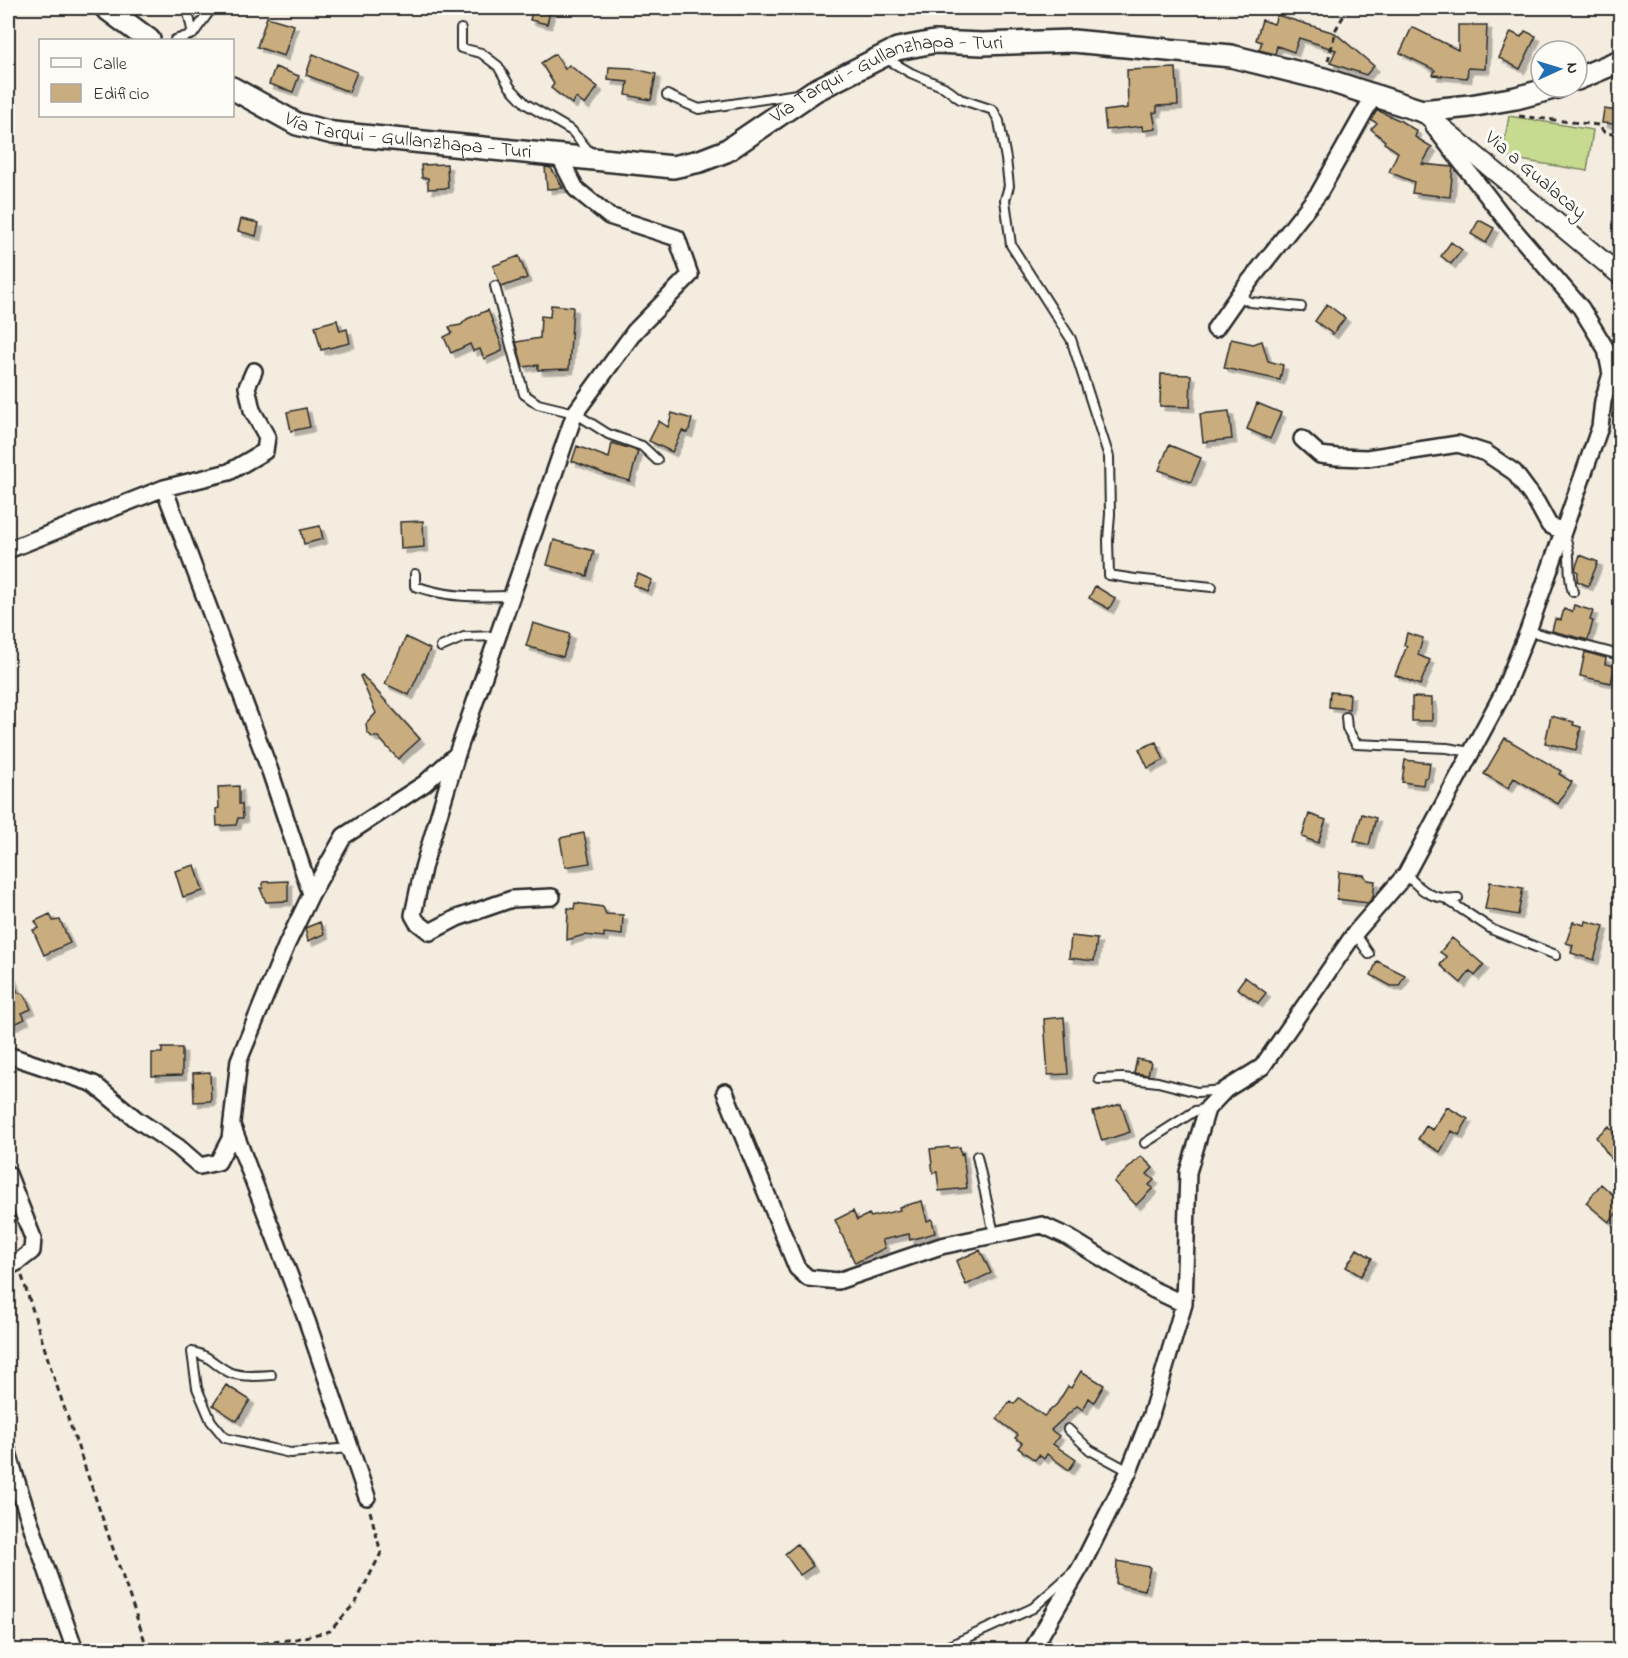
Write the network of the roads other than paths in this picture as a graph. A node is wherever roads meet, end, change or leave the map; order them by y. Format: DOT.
graph roads {
  1 [pos="106,8"];
  2 [pos="187,8"];
  3 [pos="212,8"];
  4 [pos="461,29"];
  5 [pos="193,34"];
  6 [pos="148,39"];
  7 [pos="178,39"];
  8 [pos="884,58"];
  9 [pos="1620,61"];
  10 [pos="1589,74"];
  11 [pos="234,89"];
  12 [pos="814,91"];
  13 [pos="667,95"];
  14 [pos="1529,95"];
  15 [pos="1373,97"];
  16 [pos="1422,111"];
  17 [pos="559,156"];
  18 [pos="596,160"];
  19 [pos="1620,275"];
  20 [pos="495,286"];
  21 [pos="1238,296"];
  22 [pos="1301,307"];
  23 [pos="1215,329"];
  24 [pos="254,371"];
  25 [pos="575,413"];
  26 [pos="1302,439"];
  27 [pos="657,460"];
  28 [pos="164,488"];
  29 [pos="1562,531"];
  30 [pos="8,550"];
  31 [pos="415,574"];
  32 [pos="1212,587"];
  33 [pos="1573,592"];
  34 [pos="512,596"];
  35 [pos="1528,631"];
  36 [pos="498,636"];
  37 [pos="441,647"];
  38 [pos="1620,655"];
  39 [pos="1346,717"];
  40 [pos="1473,753"];
  41 [pos="457,754"];
  42 [pos="1406,874"];
  43 [pos="311,894"];
  44 [pos="552,897"];
  45 [pos="1458,898"];
  46 [pos="1446,899"];
  47 [pos="1355,933"];
  48 [pos="1369,954"];
  49 [pos="1556,955"];
  50 [pos="8,1055"];
  51 [pos="1099,1079"];
  52 [pos="1226,1089"];
  53 [pos="725,1092"];
  54 [pos="1207,1109"];
  55 [pos="231,1123"];
  56 [pos="1145,1143"];
  57 [pos="977,1156"];
  58 [pos="8,1174"];
  59 [pos="994,1234"];
  60 [pos="13,1264"];
  61 [pos="1184,1304"];
  62 [pos="271,1375"];
  63 [pos="1068,1429"];
  64 [pos="350,1448"];
  65 [pos="8,1452"];
  66 [pos="1129,1471"];
  67 [pos="367,1497"];
  68 [pos="1083,1563"];
  69 [pos="75,1650"];
  70 [pos="939,1650"];
  71 [pos="1032,1650"];
  1 -- 6 [label="main road"];
  2 -- 5 [label="lane"];
  3 -- 5 [label="lane"];
  4 -- 18 [label="lane"];
  5 -- 7 [label="lane"];
  8 -- 12 [label="main road, Vía Tarqui - Gullanzhapa - Turi"];
  8 -- 15 [label="main road, Vía Tarqui - Gullanzhapa - Turi"];
  8 -- 32 [label="lane"];
  9 -- 10 [label="main road"];
  11 -- 17 [label="main road, Vía Tarqui - Gullanzhapa - Turi"];
  12 -- 13 [label="lane"];
  12 -- 18 [label="main road, Vía Tarqui - Gullanzhapa - Turi"];
  14 -- 16 [label="main road, Vía Tarqui - Gullanzhapa - Turi"];
  15 -- 16 [label="main road, Vía Tarqui - Gullanzhapa - Turi"];
  15 -- 21 [label="street"];
  16 -- 19 [label="street, Via a Gualacay"];
  16 -- 29 [label="street"];
  17 -- 18 [label="main road, Vía Tarqui - Gullanzhapa - Turi"];
  17 -- 25 [label="street"];
  20 -- 25 [label="lane"];
  21 -- 22 [label="lane"];
  21 -- 23 [label="street"];
  24 -- 28 [label="street"];
  25 -- 27 [label="lane"];
  25 -- 34 [label="street"];
  26 -- 29 [label="street"];
  28 -- 30 [label="street"];
  28 -- 43 [label="street"];
  29 -- 33 [label="lane"];
  29 -- 35 [label="street"];
  31 -- 34 [label="lane"];
  34 -- 36 [label="street"];
  35 -- 38 [label="lane"];
  35 -- 40 [label="street"];
  36 -- 37 [label="lane"];
  36 -- 41 [label="street"];
  39 -- 40 [label="lane"];
  40 -- 42 [label="street"];
  41 -- 43 [label="street"];
  41 -- 44 [label="street"];
  42 -- 46 [label="lane"];
  42 -- 47 [label="street"];
  43 -- 55 [label="street"];
  45 -- 46 [label="lane"];
  46 -- 49 [label="lane"];
  47 -- 48 [label="lane"];
  47 -- 52 [label="street"];
  50 -- 55 [label="street"];
  51 -- 52 [label="lane"];
  52 -- 54 [label="street"];
  53 -- 59 [label="street"];
  54 -- 56 [label="lane"];
  54 -- 61 [label="street"];
  55 -- 64 [label="street"];
  57 -- 59 [label="lane"];
  58 -- 60 [label="street"];
  59 -- 61 [label="street"];
  61 -- 66 [label="street"];
  62 -- 64 [label="lane"];
  63 -- 66 [label="lane"];
  64 -- 67 [label="street"];
  65 -- 69 [label="street"];
  66 -- 68 [label="street"];
  68 -- 70 [label="lane"];
  68 -- 71 [label="street"];
}
